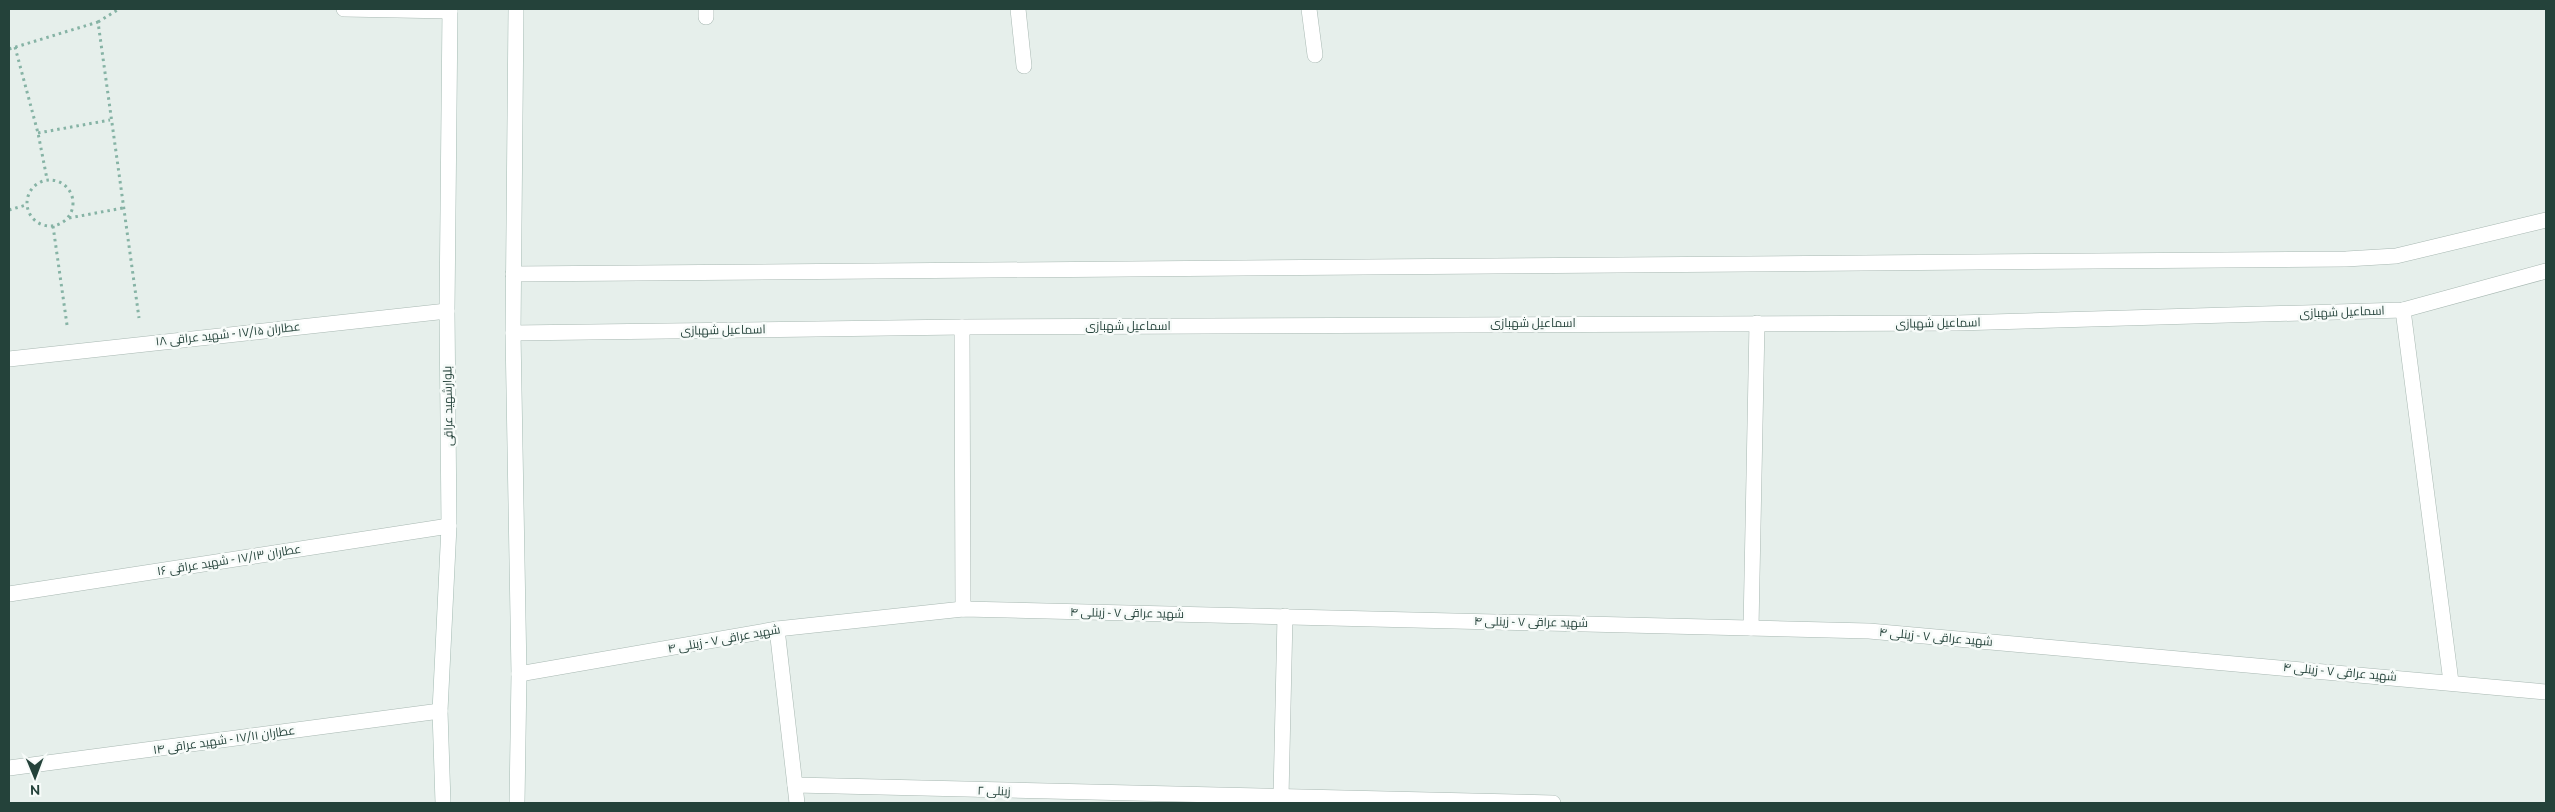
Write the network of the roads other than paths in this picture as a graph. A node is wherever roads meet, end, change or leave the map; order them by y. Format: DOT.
graph roads {
  1 [pos="344,9"];
  2 [pos="516,9"];
  3 [pos="1018,9"];
  4 [pos="1309,9"];
  5 [pos="450,10"];
  6 [pos="1315,55"];
  7 [pos="1024,66"];
  8 [pos="2546,220"];
  9 [pos="2546,271"];
  10 [pos="514,274"];
  11 [pos="447,310"];
  12 [pos="2403,310"];
  13 [pos="1757,323"];
  14 [pos="962,327"];
  15 [pos="513,333"];
  16 [pos="9,359"];
  17 [pos="449,526"];
  18 [pos="9,594"];
  19 [pos="963,609"];
  20 [pos="1285,616"];
  21 [pos="1751,628"];
  22 [pos="777,629"];
  23 [pos="519,674"];
  24 [pos="2452,682"];
  25 [pos="2546,692"];
  26 [pos="440,711"];
  27 [pos="9,768"];
  28 [pos="795,785"];
  29 [pos="1280,797"];
  30 [pos="443,803"];
  31 [pos="517,803"];
  32 [pos="797,803"];
  33 [pos="1553,803"];
  1 -- 5 [label="street"];
  2 -- 10 [label="street"];
  3 -- 7 [label="street"];
  4 -- 6 [label="street"];
  5 -- 11 [label="street, بلوارشهید عراقی"];
  8 -- 10 [label="street"];
  9 -- 12 [label="street, اسماعیل شهبازی"];
  10 -- 15 [label="street"];
  11 -- 16 [label="street, عطاران ۱۷/۱۵ - شهید عراقی ۱۸"];
  11 -- 17 [label="street, بلوارشهید عراقی"];
  12 -- 13 [label="street, اسماعیل شهبازی"];
  12 -- 24 [label="street"];
  13 -- 14 [label="street, اسماعیل شهبازی"];
  13 -- 21 [label="street"];
  14 -- 15 [label="street, اسماعیل شهبازی"];
  14 -- 19 [label="street"];
  15 -- 23 [label="street"];
  17 -- 18 [label="street, عطاران ۱۷/۱۳ - شهید عراقی ۱۶"];
  17 -- 26 [label="street, بلوارشهید عراقی"];
  19 -- 20 [label="street, شهید عراقی ۷ - زینلی ۴"];
  19 -- 22 [label="street, شهید عراقی ۷ - زینلی ۴"];
  20 -- 21 [label="street, شهید عراقی ۷ - زینلی ۴"];
  20 -- 29 [label="street"];
  21 -- 24 [label="street, شهید عراقی ۷ - زینلی ۴"];
  22 -- 23 [label="street, شهید عراقی ۷ - زینلی ۴"];
  22 -- 28 [label="street"];
  23 -- 31 [label="street"];
  24 -- 25 [label="street, شهید عراقی ۷ - زینلی ۴"];
  26 -- 27 [label="street, عطاران ۱۷/۱۱ - شهید عراقی ۱۴"];
  26 -- 30 [label="street, بلوارشهید عراقی"];
  28 -- 29 [label="street, زینلی ۲"];
  28 -- 32 [label="street"];
  29 -- 33 [label="street, زینلی ۲"];
}
